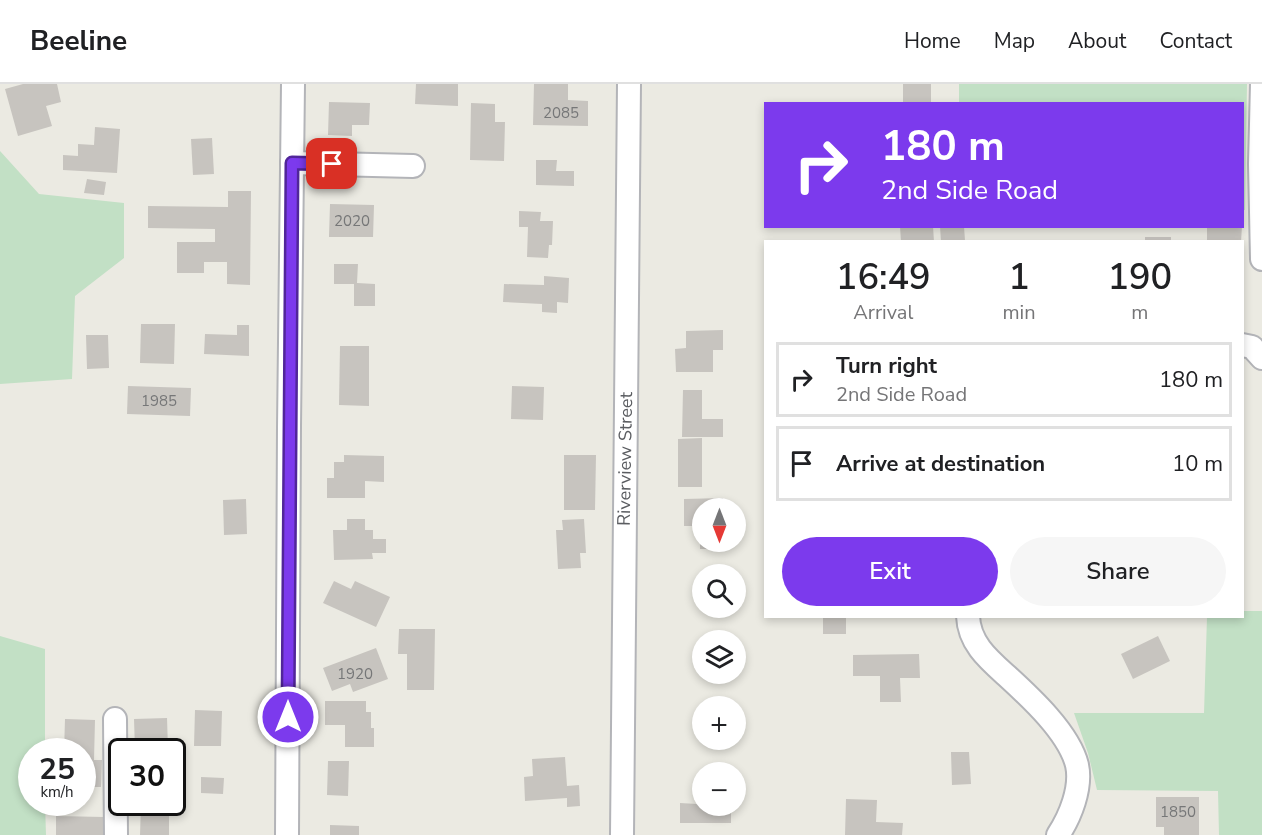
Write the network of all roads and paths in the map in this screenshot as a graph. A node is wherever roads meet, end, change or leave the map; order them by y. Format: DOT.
graph roads {
  1 [pos="293,84"];
  2 [pos="629,84"];
  3 [pos="1262,84"];
  4 [pos="292,163"];
  5 [pos="413,166"];
  6 [pos="1262,259"];
  7 [pos="1244,345"];
  8 [pos="1262,358"];
  9 [pos="968,618"];
  10 [pos="115,719"];
  11 [pos="116,835"];
  12 [pos="287,835"];
  13 [pos="622,835"];
  14 [pos="1058,835"];
  1 -- 4 [label="street"];
  2 -- 13 [label="street, Riverview Street"];
  3 -- 6 [label="street"];
  4 -- 5 [label="street"];
  4 -- 12 [label="street"];
  7 -- 8 [label="street"];
  9 -- 14 [label="street"];
  10 -- 11 [label="street"];
}
